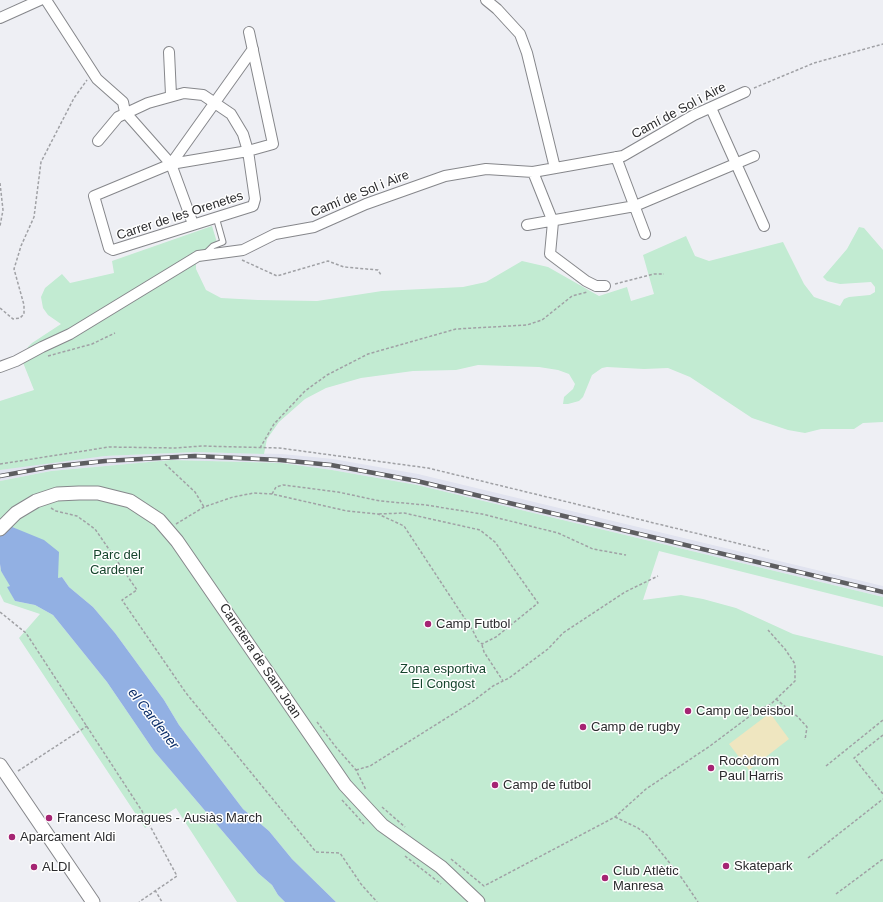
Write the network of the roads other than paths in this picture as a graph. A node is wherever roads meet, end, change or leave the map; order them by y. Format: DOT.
graph roads {
  1 [pos="40,0"];
  2 [pos="46,0"];
  3 [pos="486,0"];
  4 [pos="0,18"];
  5 [pos="249,32"];
  6 [pos="253,49"];
  7 [pos="169,52"];
  8 [pos="745,92"];
  9 [pos="171,95"];
  10 [pos="215,102"];
  11 [pos="711,108"];
  12 [pos="125,112"];
  13 [pos="98,141"];
  14 [pos="248,151"];
  15 [pos="754,156"];
  16 [pos="616,157"];
  17 [pos="736,163"];
  18 [pos="172,164"];
  19 [pos="556,168"];
  20 [pos="533,172"];
  21 [pos="635,206"];
  22 [pos="216,217"];
  23 [pos="553,222"];
  24 [pos="193,224"];
  25 [pos="527,226"];
  26 [pos="764,226"];
  27 [pos="645,234"];
  28 [pos="202,256"];
  29 [pos="601,286"];
  30 [pos="0,367"];
  31 [pos="0,529"];
  32 [pos="0,765"];
  33 [pos="93,902"];
  34 [pos="478,902"];
  1 -- 4 [label="street"];
  2 -- 12 [label="street"];
  3 -- 19 [label="street"];
  5 -- 6 [label="street"];
  6 -- 10 [label="street"];
  6 -- 14 [label="street"];
  7 -- 9 [label="street"];
  8 -- 11 [label="street, Camí de Sol i Aire"];
  9 -- 10 [label="street, Carrer de les Orenetes"];
  9 -- 12 [label="street, Carrer de les Orenetes"];
  10 -- 14 [label="street, Carrer de les Orenetes"];
  10 -- 18 [label="street"];
  11 -- 16 [label="street, Camí de Sol i Aire"];
  11 -- 17 [label="street"];
  12 -- 13 [label="street, Carrer de les Orenetes"];
  12 -- 18 [label="street"];
  14 -- 18 [label="street"];
  14 -- 22 [label="street, Carrer de les Orenetes"];
  15 -- 17 [label="street"];
  16 -- 19 [label="street, Camí de Sol i Aire"];
  16 -- 21 [label="street"];
  17 -- 21 [label="street"];
  17 -- 26 [label="street"];
  18 -- 24 [label="street"];
  18 -- 24 [label="street, Carrer de les Orenetes"];
  19 -- 20 [label="street, Camí de Sol i Aire"];
  20 -- 23 [label="street"];
  20 -- 28 [label="street, Camí de Sol i Aire"];
  21 -- 23 [label="street"];
  21 -- 27 [label="street"];
  22 -- 24 [label="street, Carrer de les Orenetes"];
  22 -- 28 [label="lane"];
  23 -- 25 [label="street"];
  23 -- 29 [label="street"];
  28 -- 30 [label="street, Camí de Sol i Aire"];
  31 -- 34 [label="street, Carretera de Sant Joan"];
  32 -- 33 [label="street"];
}
